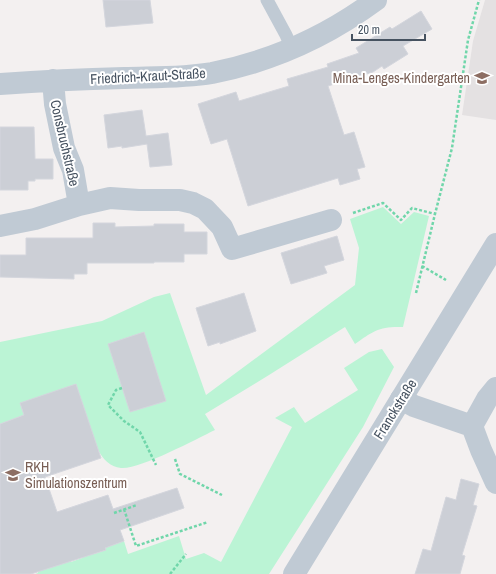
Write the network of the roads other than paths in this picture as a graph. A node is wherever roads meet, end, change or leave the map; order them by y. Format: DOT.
graph roads {
  1 [pos="267,0"];
  2 [pos="376,0"];
  3 [pos="292,49"];
  4 [pos="53,80"];
  5 [pos="0,84"];
  6 [pos="79,205"];
  7 [pos="331,220"];
  8 [pos="0,226"];
  9 [pos="496,244"];
  10 [pos="496,388"];
  11 [pos="401,399"];
  12 [pos="472,426"];
  13 [pos="496,483"];
  14 [pos="294,574"];
  1 -- 3 [label="lane"];
  2 -- 3 [label="street, Friedrich-Kraut-Straße"];
  3 -- 4 [label="street, Friedrich-Kraut-Straße"];
  4 -- 5 [label="street, Friedrich-Kraut-Straße"];
  4 -- 6 [label="street, Consbruchstraße"];
  6 -- 7 [label="street, Consbruchstraße"];
  6 -- 8 [label="street, Consbruchstraße"];
  9 -- 11 [label="street, Franckstraße"];
  10 -- 12 [label="street"];
  11 -- 12 [label="street"];
  11 -- 14 [label="street, Franckstraße"];
  12 -- 13 [label="street"];
}
